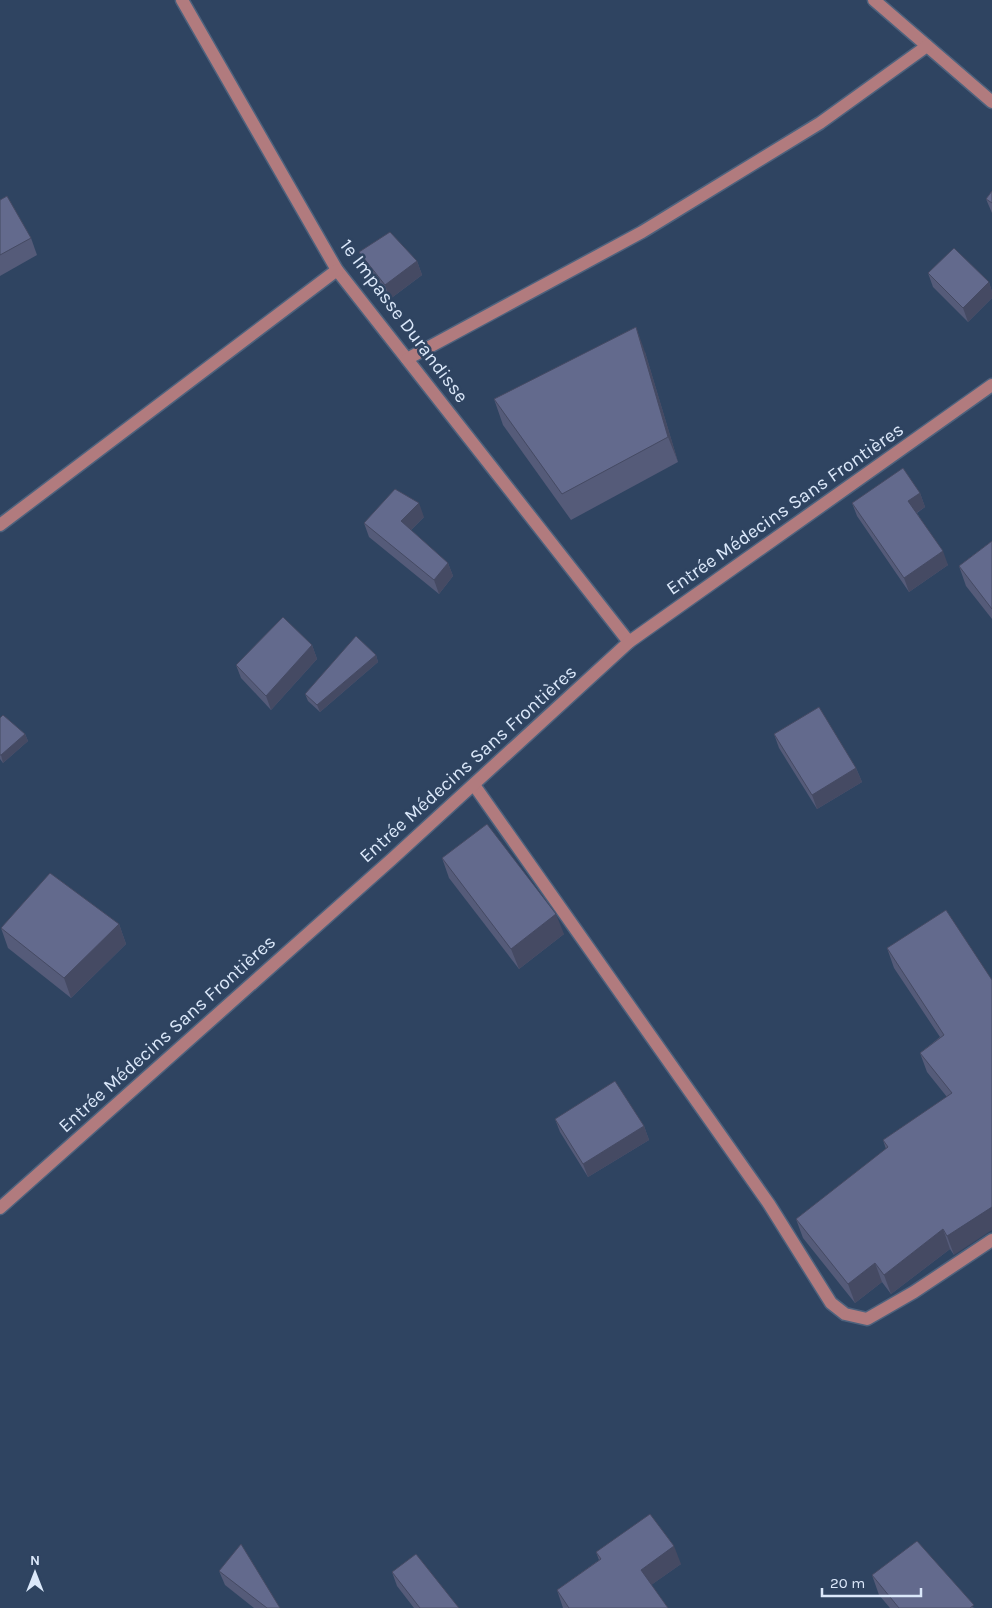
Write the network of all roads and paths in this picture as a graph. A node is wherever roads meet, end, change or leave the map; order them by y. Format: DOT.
graph roads {
  1 [pos="182,0"];
  2 [pos="874,0"];
  3 [pos="926,46"];
  4 [pos="992,102"];
  5 [pos="337,270"];
  6 [pos="407,359"];
  7 [pos="992,385"];
  8 [pos="0,525"];
  9 [pos="629,642"];
  10 [pos="474,784"];
  11 [pos="0,1208"];
  12 [pos="992,1240"];
  1 -- 5 [label="street, 1e Impasse Durandisse"];
  2 -- 3 [label="street"];
  3 -- 4 [label="street"];
  3 -- 6 [label="street"];
  5 -- 6 [label="street, 1e Impasse Durandisse"];
  5 -- 8 [label="street"];
  6 -- 9 [label="street, 1e Impasse Durandisse"];
  7 -- 9 [label="street, Entrée Médecins Sans Frontières"];
  9 -- 10 [label="street, Entrée Médecins Sans Frontières"];
  10 -- 11 [label="street, Entrée Médecins Sans Frontières"];
  10 -- 12 [label="street"];
}
